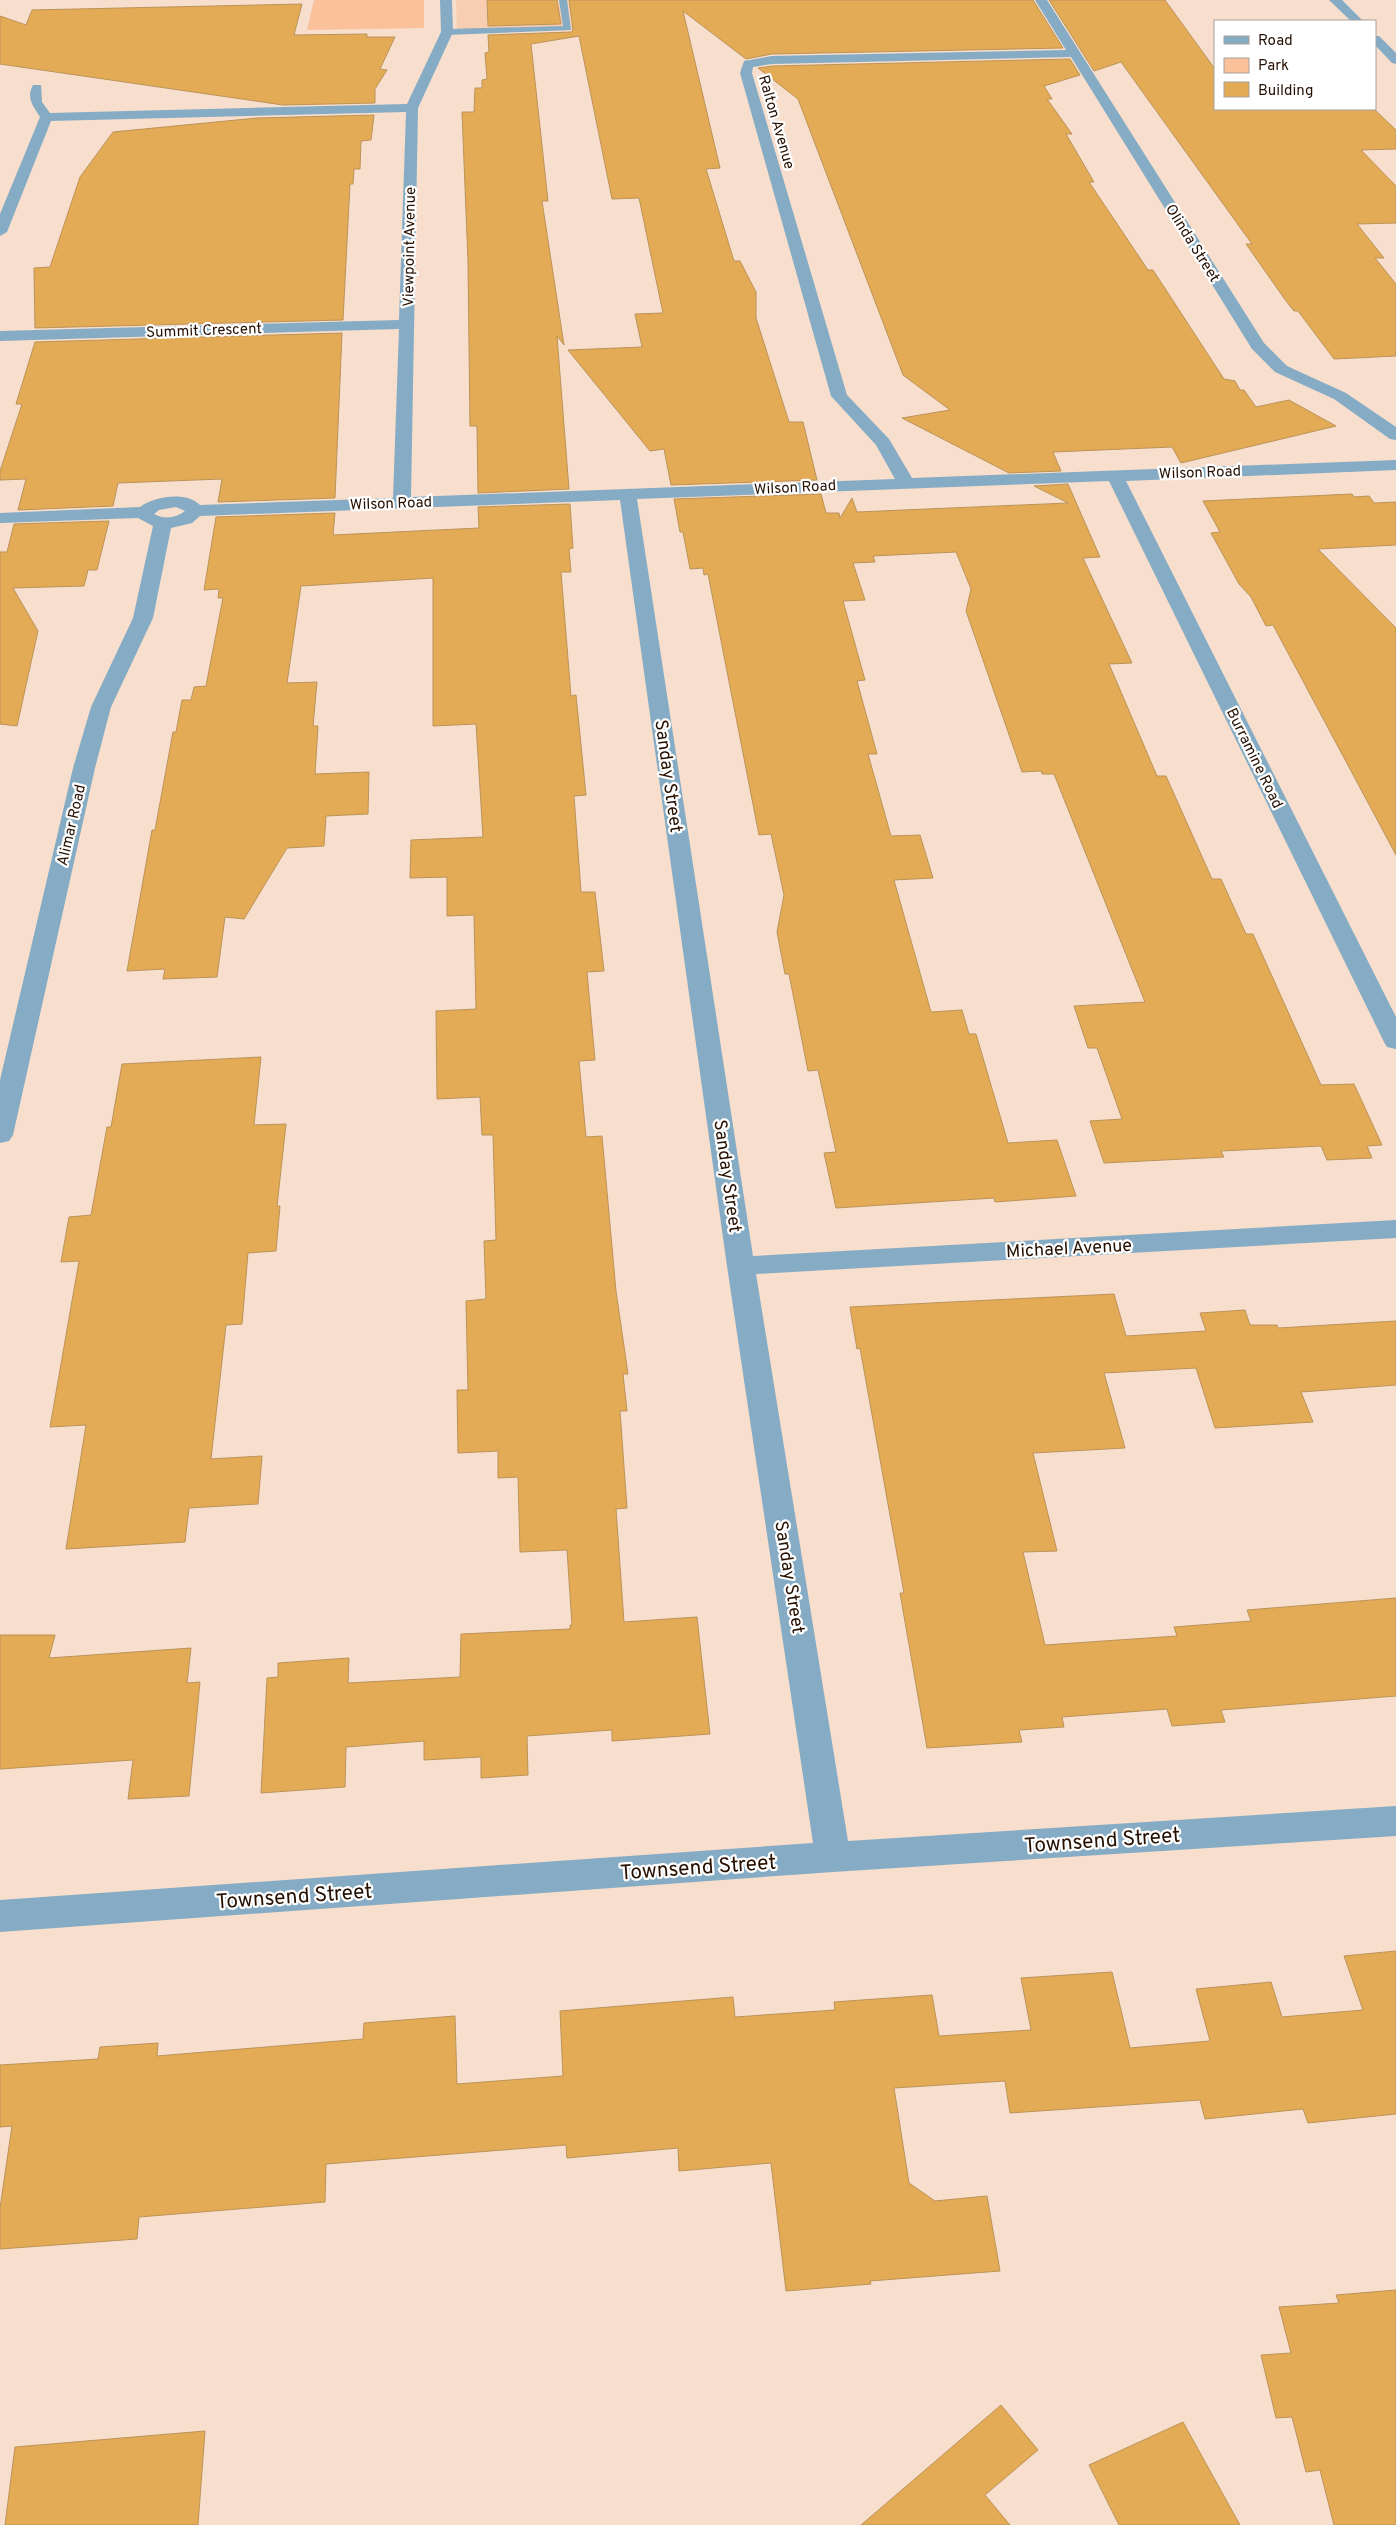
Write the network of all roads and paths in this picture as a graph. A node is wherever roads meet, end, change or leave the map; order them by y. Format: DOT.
graph roads {
  1 [pos="446,0"];
  2 [pos="563,0"];
  3 [pos="1041,0"];
  4 [pos="1335,0"];
  5 [pos="1356,20"];
  6 [pos="447,32"];
  7 [pos="1376,40"];
  8 [pos="1074,53"];
  9 [pos="1396,60"];
  10 [pos="37,88"];
  11 [pos="412,108"];
  12 [pos="46,117"];
  13 [pos="0,232"];
  14 [pos="408,324"];
  15 [pos="0,336"];
  16 [pos="1396,435"];
  17 [pos="1396,465"];
  18 [pos="1115,475"];
  19 [pos="906,482"];
  20 [pos="628,495"];
  21 [pos="402,503"];
  22 [pos="154,517"];
  23 [pos="0,518"];
  24 [pos="1396,1042"];
  25 [pos="0,1135"];
  26 [pos="1396,1229"];
  27 [pos="741,1266"];
  28 [pos="1396,1821"];
  29 [pos="833,1857"];
  30 [pos="0,1916"];
  1 -- 6 [label="street, Viewpoint Avenue"];
  2 -- 6 [label="lane"];
  3 -- 8 [label="street, Olinda Street"];
  4 -- 5 [label="street"];
  6 -- 11 [label="street, Viewpoint Avenue"];
  7 -- 9 [label="street"];
  8 -- 16 [label="street, Olinda Street"];
  8 -- 19 [label="street, Ralton Avenue"];
  10 -- 12 [label="street"];
  11 -- 12 [label="street"];
  11 -- 14 [label="street, Viewpoint Avenue"];
  12 -- 13 [label="street"];
  14 -- 15 [label="street, Summit Crescent"];
  14 -- 21 [label="street, Viewpoint Avenue"];
  17 -- 18 [label="street, Wilson Road"];
  18 -- 19 [label="street, Wilson Road"];
  18 -- 24 [label="street, Burramine Road"];
  19 -- 20 [label="street, Wilson Road"];
  20 -- 21 [label="street, Wilson Road"];
  20 -- 27 [label="street, Sanday Street"];
  21 -- 22 [label="street, Wilson Road"];
  22 -- 23 [label="street"];
  22 -- 25 [label="street, Alimar Road"];
  26 -- 27 [label="street, Michael Avenue"];
  27 -- 29 [label="street, Sanday Street"];
  28 -- 29 [label="street, Townsend Street"];
  29 -- 30 [label="street, Townsend Street"];
}
